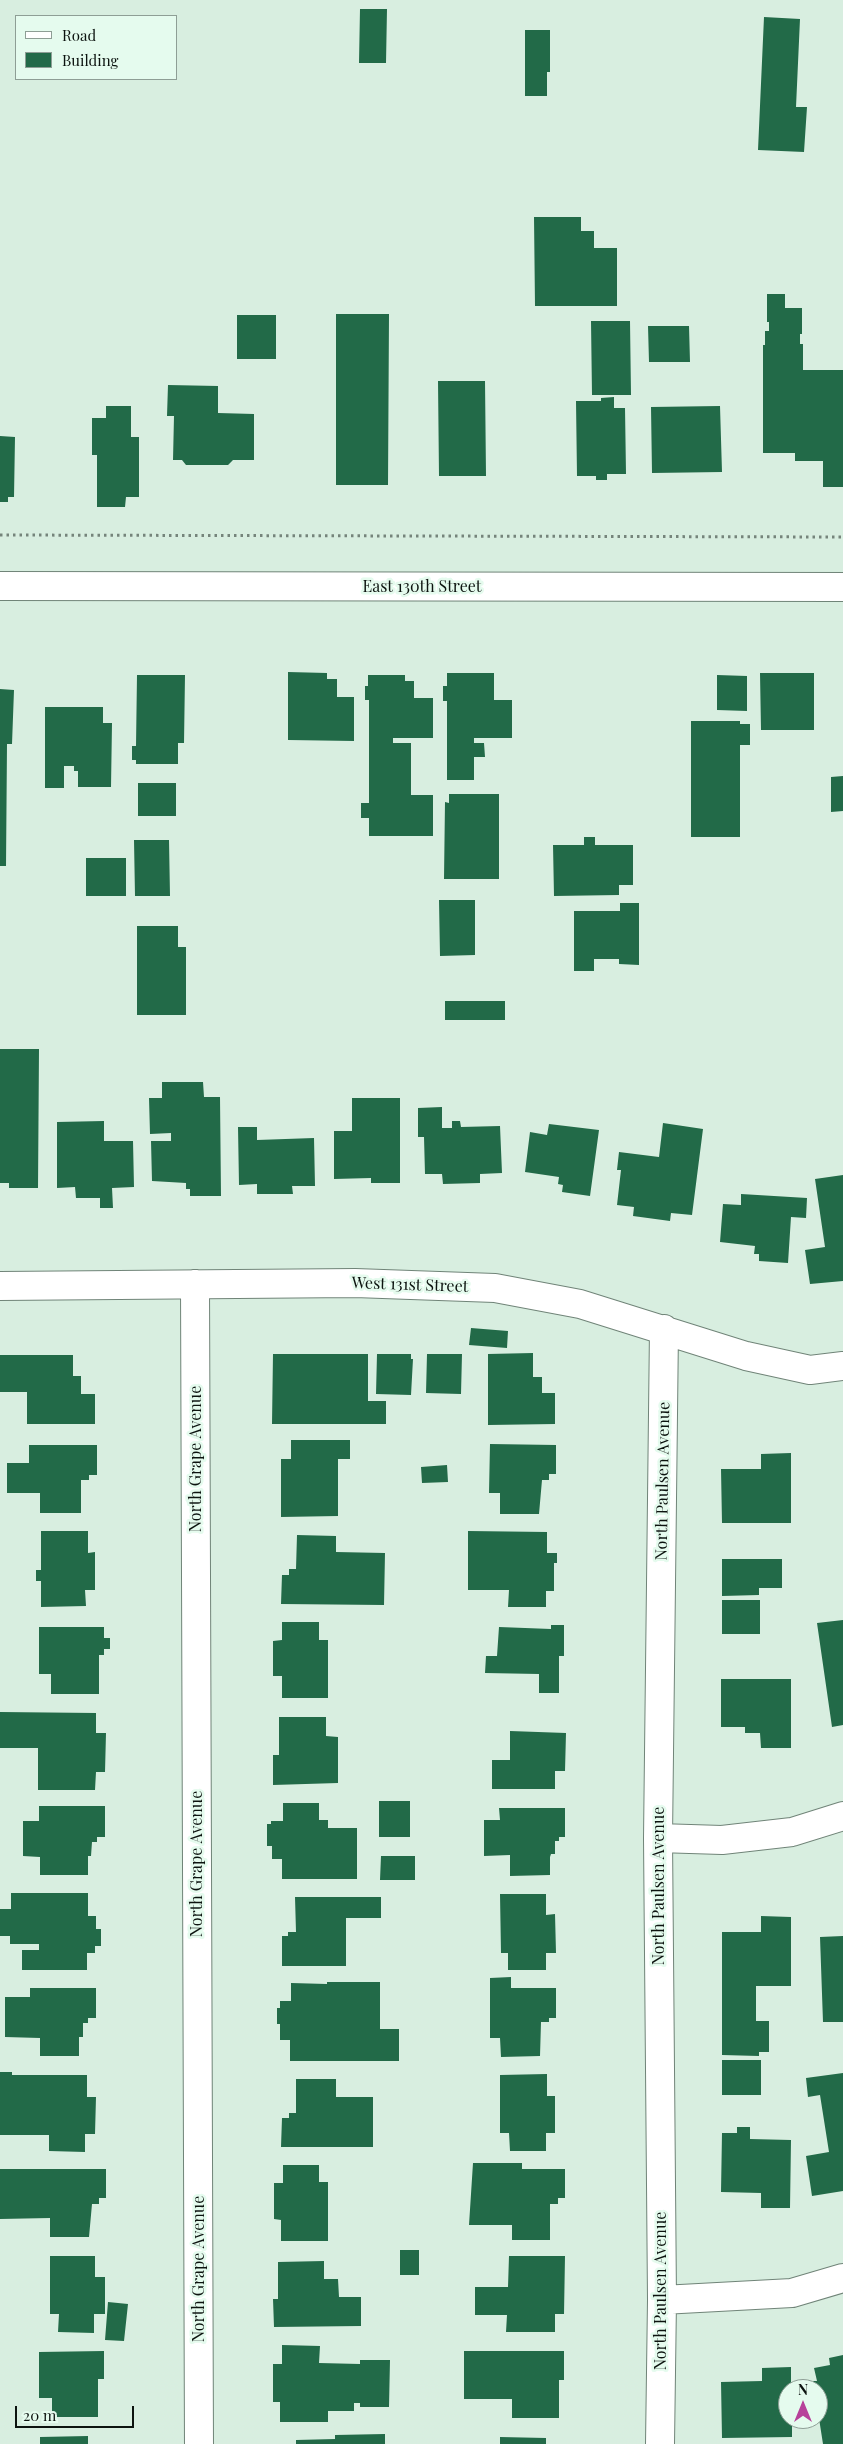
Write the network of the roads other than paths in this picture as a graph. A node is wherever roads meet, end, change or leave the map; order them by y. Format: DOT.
graph roads {
  1 [pos="0,586"];
  2 [pos="843,587"];
  3 [pos="195,1284"];
  4 [pos="0,1286"];
  5 [pos="664,1329"];
  6 [pos="843,1366"];
  7 [pos="843,1816"];
  8 [pos="658,1838"];
  9 [pos="843,2278"];
  10 [pos="662,2300"];
  11 [pos="199,2444"];
  12 [pos="660,2444"];
  1 -- 2 [label="street, East 130th Street"];
  3 -- 4 [label="street, West 131st Street"];
  3 -- 5 [label="street, West 131st Street"];
  3 -- 11 [label="street, North Grape Avenue"];
  5 -- 6 [label="street, West 131st Street"];
  5 -- 8 [label="street, North Paulsen Avenue"];
  7 -- 8 [label="street"];
  8 -- 10 [label="street, North Paulsen Avenue"];
  9 -- 10 [label="street"];
  10 -- 12 [label="street, North Paulsen Avenue"];
}
